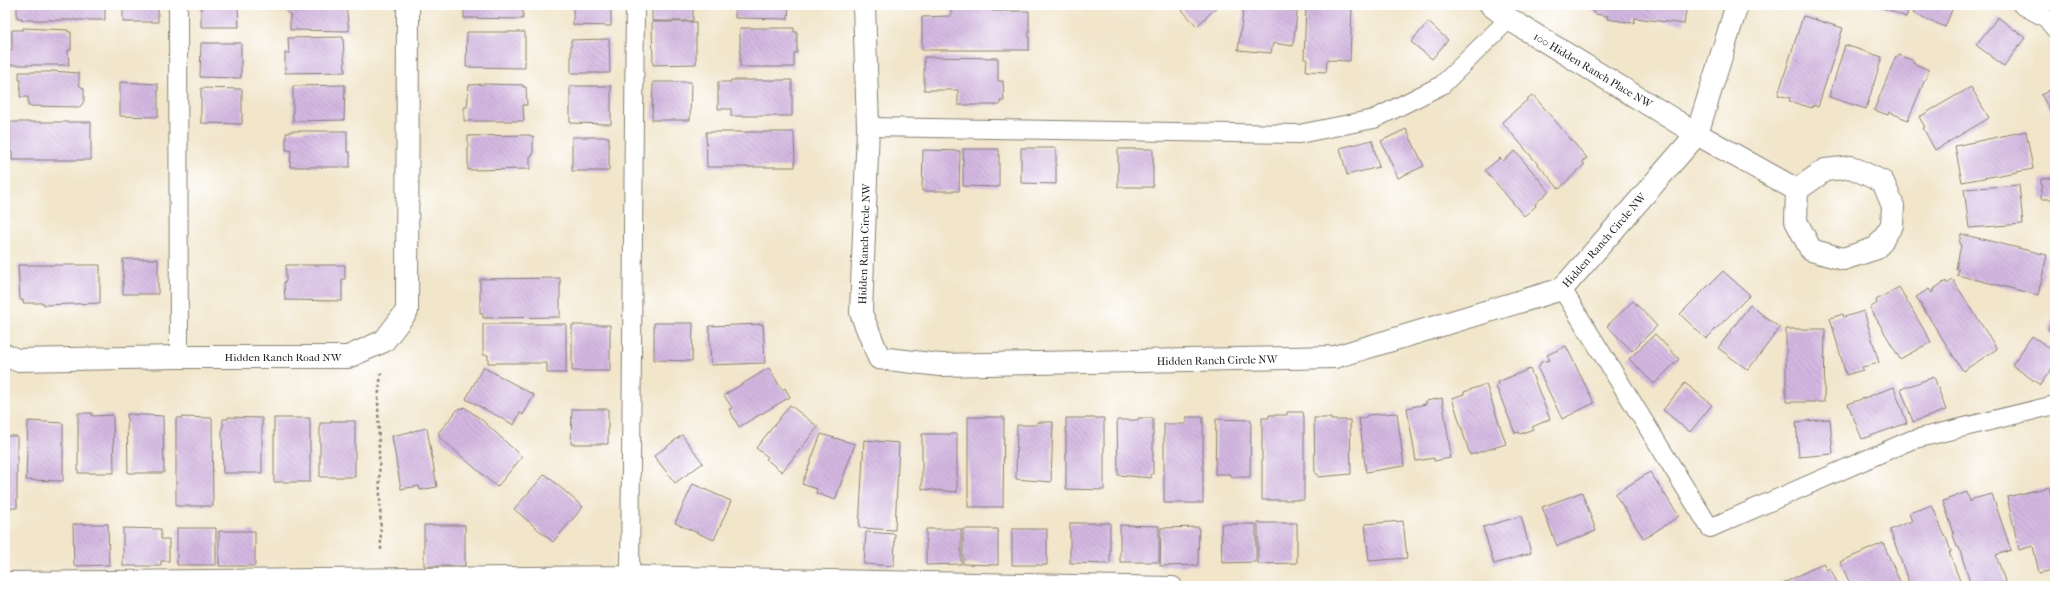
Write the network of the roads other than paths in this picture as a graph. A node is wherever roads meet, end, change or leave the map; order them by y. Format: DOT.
graph roads {
  1 [pos="178,5"];
  2 [pos="408,5"];
  3 [pos="635,5"];
  4 [pos="864,5"];
  5 [pos="1491,5"];
  6 [pos="1737,5"];
  7 [pos="2022,5"];
  8 [pos="1509,20"];
  9 [pos="2055,29"];
  10 [pos="868,127"];
  11 [pos="1696,134"];
  12 [pos="1797,190"];
  13 [pos="1562,289"];
  14 [pos="5,355"];
  15 [pos="179,356"];
  16 [pos="2055,405"];
  17 [pos="630,575"];
  18 [pos="5,581"];
  19 [pos="1173,586"];
  1 -- 15 [label="lane"];
  2 -- 15 [label="street, Hidden Ranch Road NW"];
  3 -- 17 [label="lane"];
  4 -- 10 [label="street, Hidden Ranch Circle NW"];
  5 -- 8 [label="street, 100 Hidden Ranch Place NW"];
  6 -- 11 [label="street, Hidden Ranch Circle NW"];
  7 -- 9 [label="lane"];
  8 -- 10 [label="lane"];
  8 -- 11 [label="street, 100 Hidden Ranch Place NW"];
  10 -- 13 [label="street, Hidden Ranch Circle NW"];
  11 -- 12 [label="street, 100 Hidden Ranch Place NW"];
  11 -- 13 [label="street, Hidden Ranch Circle NW"];
  12 -- 12 [label="street"];
  13 -- 16 [label="lane"];
  14 -- 15 [label="street, Hidden Ranch Road NW"];
  17 -- 18 [label="lane"];
  17 -- 19 [label="lane"];
}
